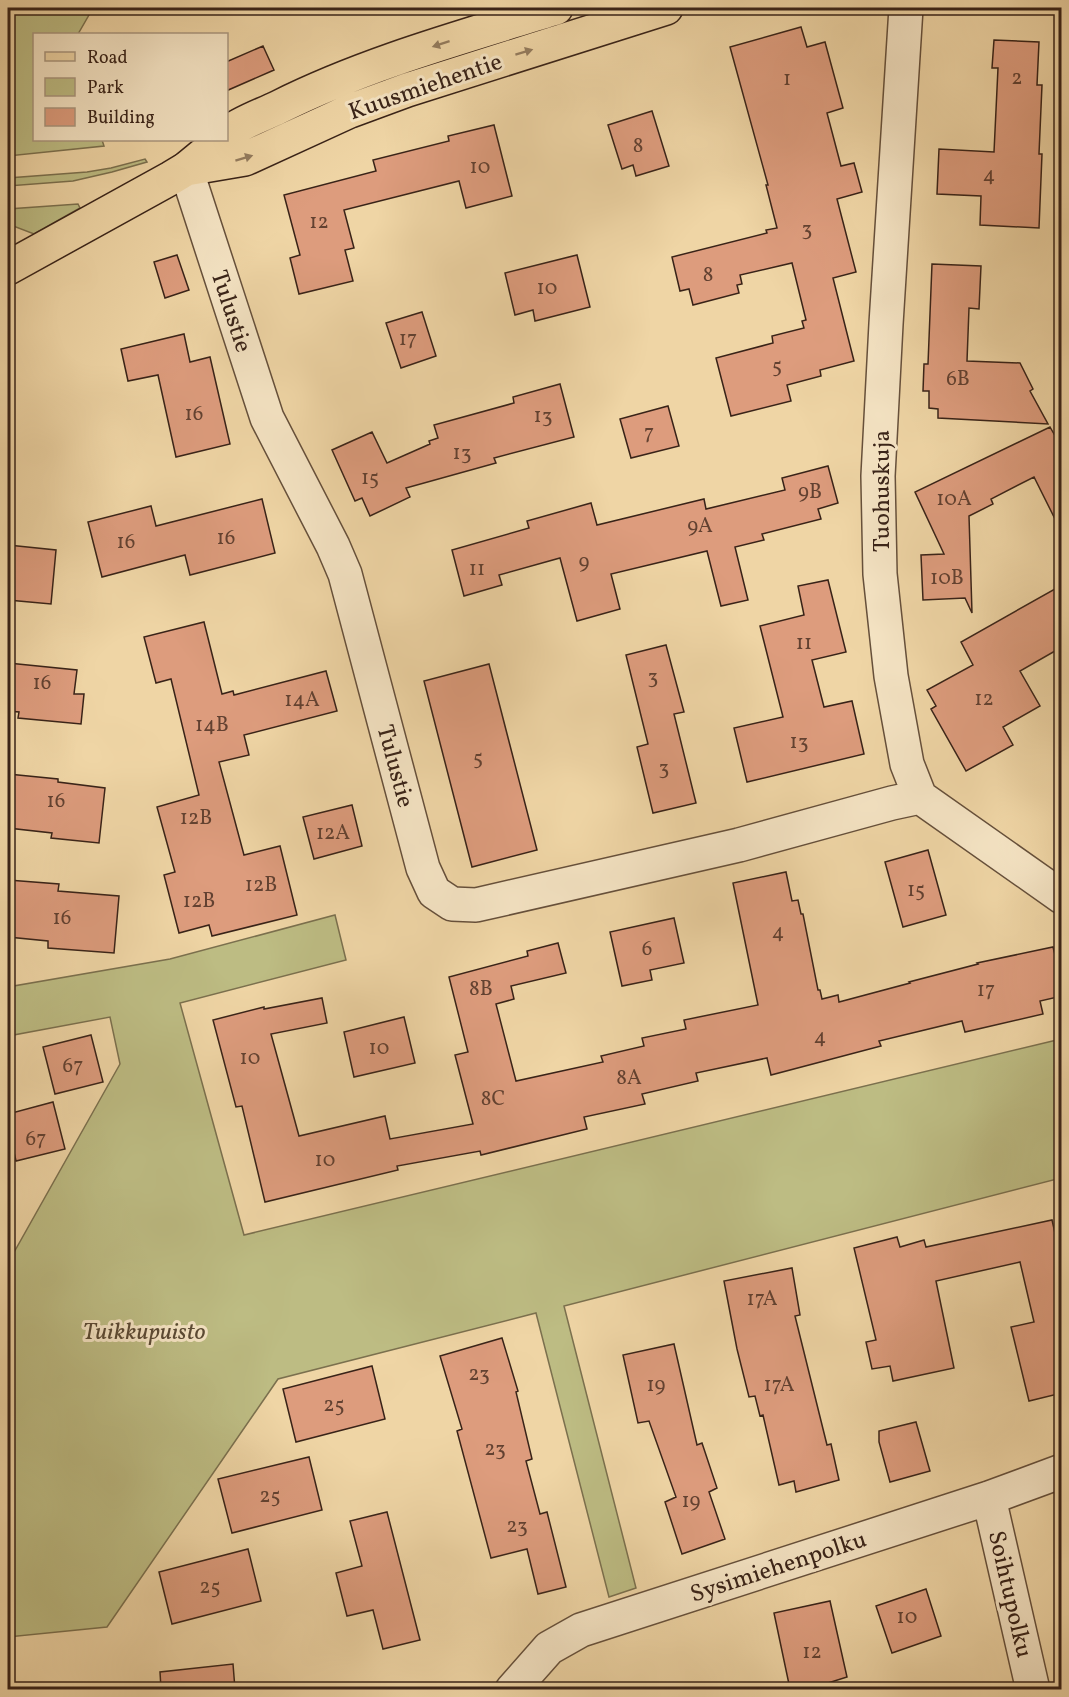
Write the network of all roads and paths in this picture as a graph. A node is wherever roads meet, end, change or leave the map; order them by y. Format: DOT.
graph roads {
  1 [pos="556,8"];
  2 [pos="666,8"];
  3 [pos="906,8"];
  4 [pos="228,133"];
  5 [pos="219,141"];
  6 [pos="186,169"];
  7 [pos="8,268"];
  8 [pos="920,797"];
  9 [pos="1062,897"];
  10 [pos="1062,1471"];
  11 [pos="988,1498"];
  12 [pos="512,1689"];
  13 [pos="1033,1689"];
  1 -- 4 [label="main road, Kuusmiehentie, one-way"];
  6 -- 2 [label="main road, Kuusmiehentie, one-way"];
  3 -- 8 [label="street, Tuohuskuja"];
  5 -- 6 [label="main road, Kuusmiehentie"];
  6 -- 7 [label="main road, Kuusmiehentie"];
  6 -- 8 [label="street, Tulustie"];
  8 -- 9 [label="street"];
  10 -- 11 [label="street, Sysimiehenpolku"];
  11 -- 12 [label="street, Sysimiehenpolku"];
  11 -- 13 [label="street, Soihtupolku"];
}
